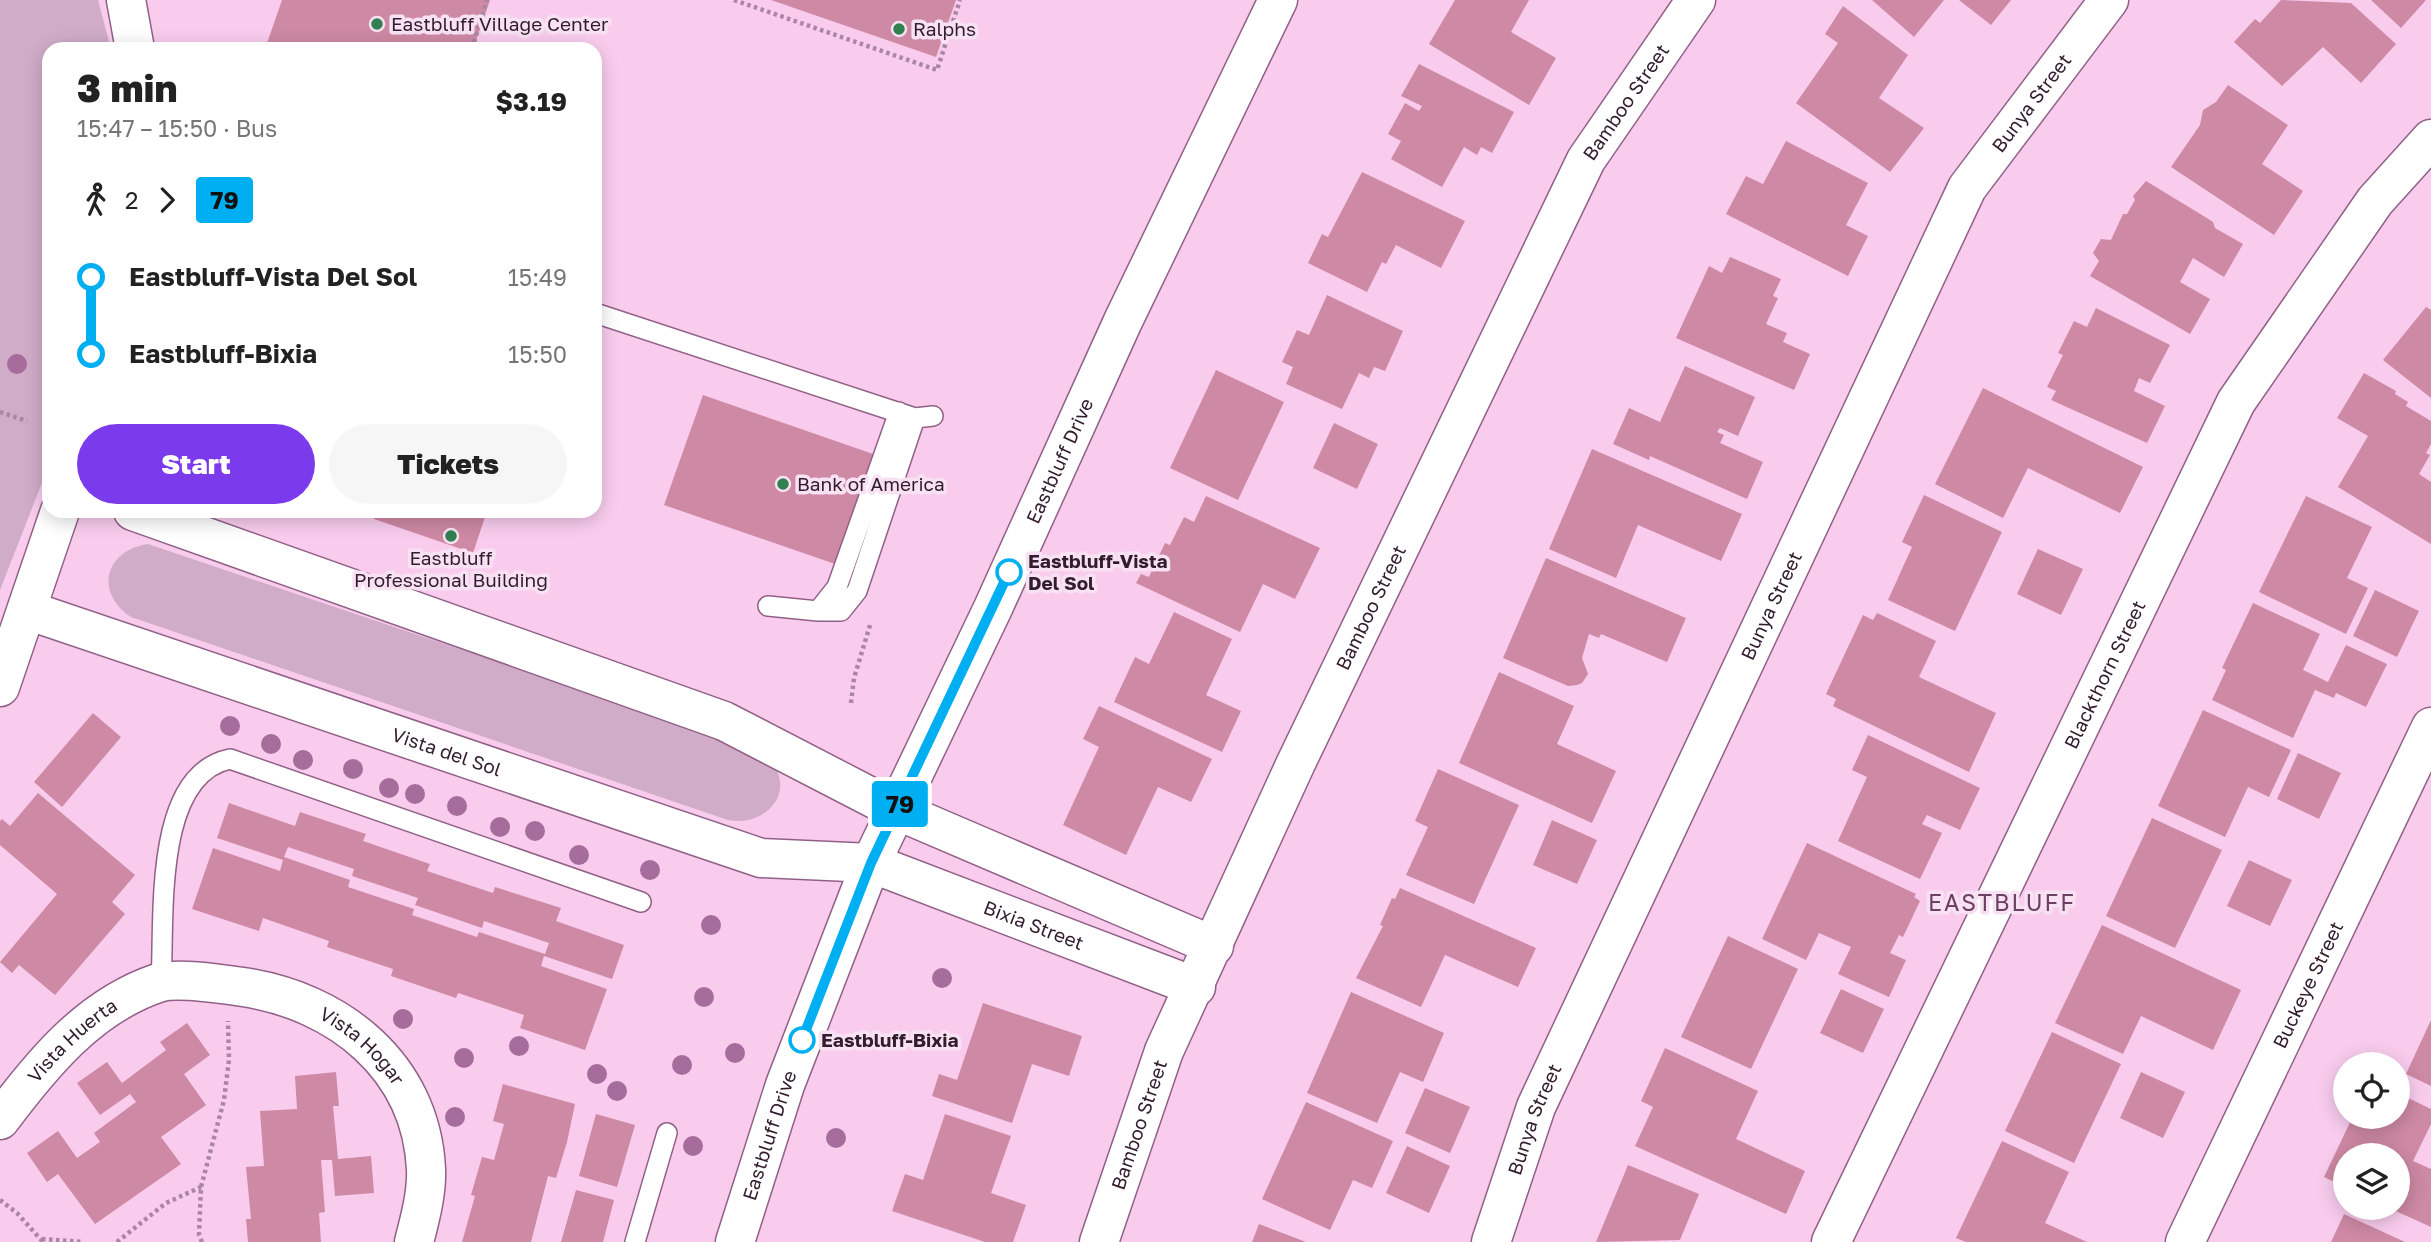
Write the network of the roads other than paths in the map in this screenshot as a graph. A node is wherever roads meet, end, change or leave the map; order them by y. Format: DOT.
graph roads {
  1 [pos="125,0"];
  2 [pos="1278,0"];
  3 [pos="1696,0"];
  4 [pos="2109,0"];
  5 [pos="134,42"];
  6 [pos="2431,139"];
  7 [pos="602,315"];
  8 [pos="58,518"];
  9 [pos="153,518"];
  10 [pos="768,606"];
  11 [pos="27,610"];
  12 [pos="0,687"];
  13 [pos="2431,727"];
  14 [pos="897,810"];
  15 [pos="871,863"];
  16 [pos="641,902"];
  17 [pos="1214,946"];
  18 [pos="161,982"];
  19 [pos="1196,987"];
  20 [pos="0,1120"];
  21 [pos="667,1133"];
  22 [pos="414,1242"];
  23 [pos="635,1242"];
  24 [pos="735,1242"];
  25 [pos="1099,1242"];
  26 [pos="1492,1242"];
  27 [pos="1831,1242"];
  28 [pos="2185,1242"];
  1 -- 5 [label="street"];
  2 -- 14 [label="street, Eastbluff Drive"];
  3 -- 17 [label="street, Bamboo Street"];
  4 -- 26 [label="street, Bunya Street"];
  6 -- 27 [label="street, Blackthorn Street"];
  7 -- 10 [label="lane"];
  8 -- 11 [label="street"];
  9 -- 14 [label="street"];
  11 -- 12 [label="street"];
  11 -- 15 [label="street, Vista del Sol"];
  13 -- 28 [label="street, Buckeye Street"];
  14 -- 15 [label="street, Eastbluff Drive"];
  14 -- 17 [label="street"];
  15 -- 19 [label="street, Bixia Street"];
  15 -- 24 [label="street, Eastbluff Drive"];
  16 -- 18 [label="lane"];
  17 -- 19 [label="street, Bamboo Street"];
  18 -- 20 [label="street, Vista Huerta"];
  18 -- 22 [label="street, Vista Hogar"];
  19 -- 25 [label="street, Bamboo Street"];
  21 -- 23 [label="lane"];
}
